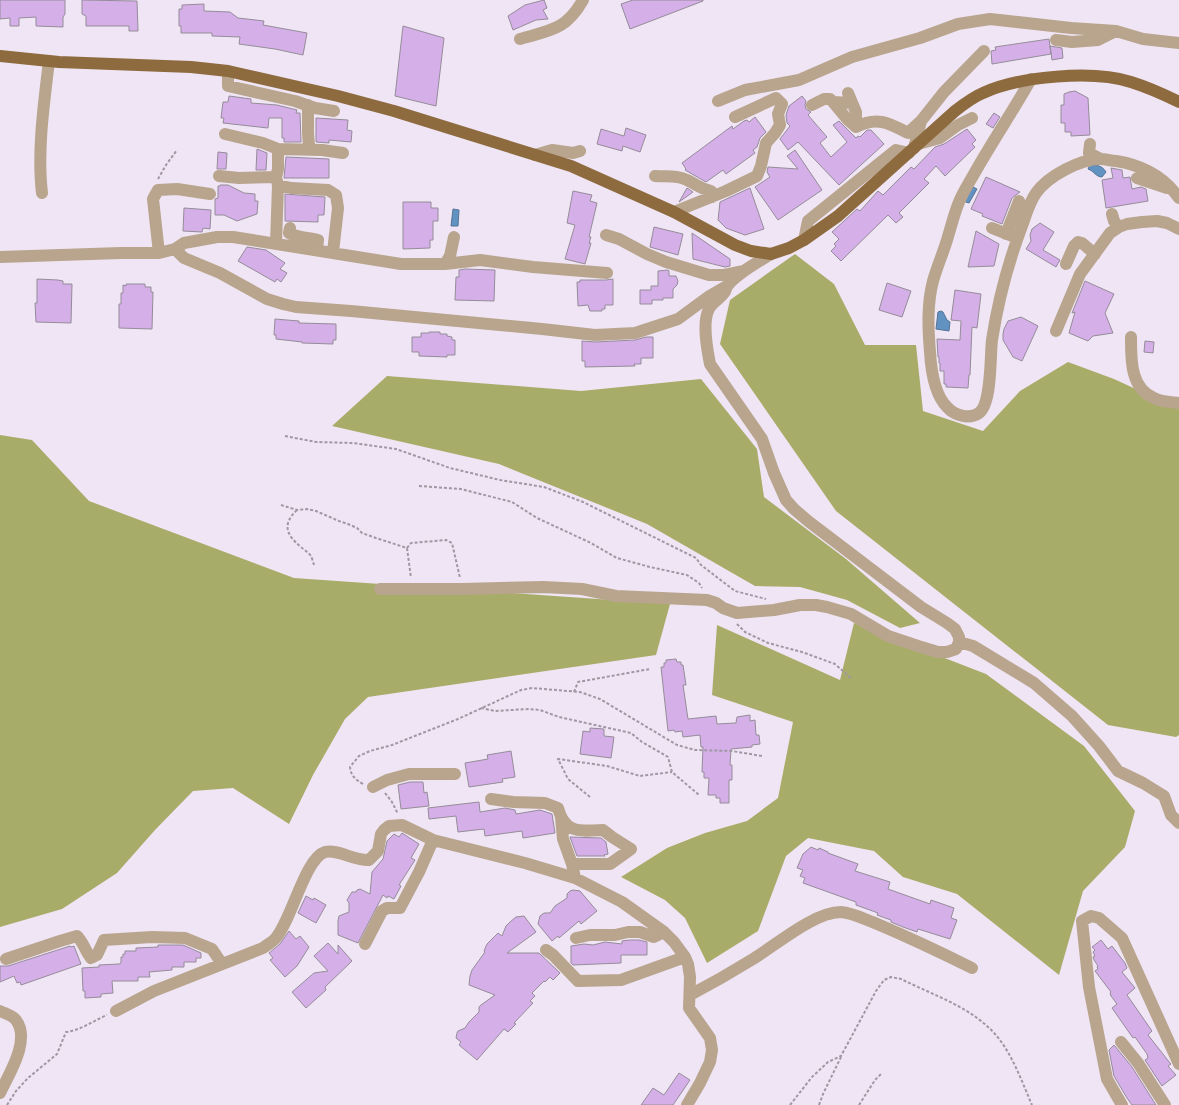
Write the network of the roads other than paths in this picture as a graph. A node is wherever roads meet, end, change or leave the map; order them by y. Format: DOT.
graph roads {
  1 [pos="583,0"];
  2 [pos="1116,31"];
  3 [pos="520,39"];
  4 [pos="1056,40"];
  5 [pos="1179,43"];
  6 [pos="984,51"];
  7 [pos="0,56"];
  8 [pos="49,61"];
  9 [pos="228,71"];
  10 [pos="1031,79"];
  11 [pos="718,101"];
  12 [pos="833,102"];
  13 [pos="1179,102"];
  14 [pos="812,105"];
  15 [pos="308,106"];
  16 [pos="334,111"];
  17 [pos="735,117"];
  18 [pos="972,118"];
  19 [pos="921,121"];
  20 [pos="856,127"];
  21 [pos="225,134"];
  22 [pos="1090,144"];
  23 [pos="309,146"];
  24 [pos="914,148"];
  25 [pos="278,149"];
  26 [pos="580,151"];
  27 [pos="343,153"];
  28 [pos="535,155"];
  29 [pos="1101,159"];
  30 [pos="219,176"];
  31 [pos="655,176"];
  32 [pos="1137,178"];
  33 [pos="277,181"];
  34 [pos="42,192"];
  35 [pos="210,194"];
  36 [pos="1176,194"];
  37 [pos="712,197"];
  38 [pos="1019,201"];
  39 [pos="674,212"];
  40 [pos="1112,214"];
  41 [pos="1119,227"];
  42 [pos="290,228"];
  43 [pos="992,228"];
  44 [pos="1179,229"];
  45 [pos="1006,234"];
  46 [pos="606,235"];
  47 [pos="454,237"];
  48 [pos="1017,238"];
  49 [pos="276,244"];
  50 [pos="175,249"];
  51 [pos="317,250"];
  52 [pos="333,252"];
  53 [pos="159,253"];
  54 [pos="771,254"];
  55 [pos="1096,254"];
  56 [pos="0,257"];
  57 [pos="445,264"];
  58 [pos="1066,264"];
  59 [pos="745,271"];
  60 [pos="607,273"];
  61 [pos="727,286"];
  62 [pos="1056,331"];
  63 [pos="1131,337"];
  64 [pos="1179,403"];
  65 [pos="380,589"];
  66 [pos="959,642"];
  67 [pos="455,774"];
  68 [pos="373,787"];
  69 [pos="491,799"];
  70 [pos="561,817"];
  71 [pos="1179,824"];
  72 [pos="433,840"];
  73 [pos="572,864"];
  74 [pos="575,878"];
  75 [pos="664,932"];
  76 [pos="576,938"];
  77 [pos="365,944"];
  78 [pos="546,950"];
  79 [pos="685,957"];
  80 [pos="6,959"];
  81 [pos="222,964"];
  82 [pos="972,968"];
  83 [pos="690,995"];
  84 [pos="0,1011"];
  85 [pos="116,1011"];
  86 [pos="1121,1042"];
  87 [pos="1179,1064"];
  88 [pos="0,1093"];
  89 [pos="687,1105"];
  90 [pos="1122,1105"];
  91 [pos="1165,1105"];
  1 -- 3 [label="street"];
  2 -- 4 [label="street"];
  2 -- 5 [label="street"];
  2 -- 11 [label="street"];
  6 -- 19 [label="street"];
  7 -- 8 [label="main road"];
  8 -- 9 [label="main road"];
  8 -- 34 [label="street"];
  9 -- 15 [label="street"];
  9 -- 28 [label="main road"];
  10 -- 13 [label="main road"];
  10 -- 24 [label="main road"];
  10 -- 48 [label="street"];
  12 -- 14 [label="street"];
  12 -- 20 [label="street"];
  12 -- 20 [label="street"];
  15 -- 16 [label="street"];
  15 -- 23 [label="street"];
  17 -- 37 [label="street"];
  18 -- 24 [label="street"];
  19 -- 20 [label="street"];
  19 -- 24 [label="street"];
  21 -- 25 [label="street"];
  22 -- 29 [label="street"];
  24 -- 54 [label="main road"];
  25 -- 27 [label="street"];
  25 -- 33 [label="street"];
  26 -- 28 [label="street"];
  28 -- 39 [label="main road"];
  29 -- 36 [label="street"];
  29 -- 48 [label="street"];
  30 -- 33 [label="street"];
  31 -- 37 [label="street"];
  32 -- 36 [label="street"];
  33 -- 49 [label="street"];
  33 -- 52 [label="street"];
  35 -- 53 [label="street"];
  37 -- 39 [label="street"];
  38 -- 45 [label="street"];
  39 -- 54 [label="main road"];
  40 -- 41 [label="street"];
  41 -- 44 [label="street"];
  41 -- 55 [label="street"];
  42 -- 51 [label="street"];
  43 -- 45 [label="street"];
  45 -- 48 [label="street"];
  46 -- 59 [label="street"];
  47 -- 57 [label="street"];
  49 -- 50 [label="street"];
  49 -- 51 [label="street"];
  50 -- 53 [label="street"];
  50 -- 61 [label="street"];
  51 -- 52 [label="street"];
  52 -- 57 [label="street"];
  53 -- 56 [label="street"];
  54 -- 59 [label="street"];
  55 -- 58 [label="street"];
  55 -- 62 [label="street"];
  57 -- 60 [label="street"];
  59 -- 61 [label="street"];
  61 -- 66 [label="street"];
  63 -- 64 [label="street"];
  65 -- 66 [label="street"];
  66 -- 71 [label="street"];
  67 -- 68 [label="street"];
  69 -- 70 [label="street"];
  70 -- 73 [label="street"];
  70 -- 73 [label="street"];
  72 -- 74 [label="street"];
  72 -- 77 [label="street"];
  72 -- 81 [label="street"];
  73 -- 74 [label="street"];
  74 -- 75 [label="street"];
  75 -- 76 [label="street"];
  75 -- 79 [label="street"];
  78 -- 79 [label="street"];
  79 -- 83 [label="street"];
  80 -- 81 [label="street"];
  81 -- 85 [label="street"];
  82 -- 83 [label="street"];
  83 -- 89 [label="street"];
  84 -- 88 [label="street"];
  86 -- 91 [label="street"];
  87 -- 90 [label="street"];
}
